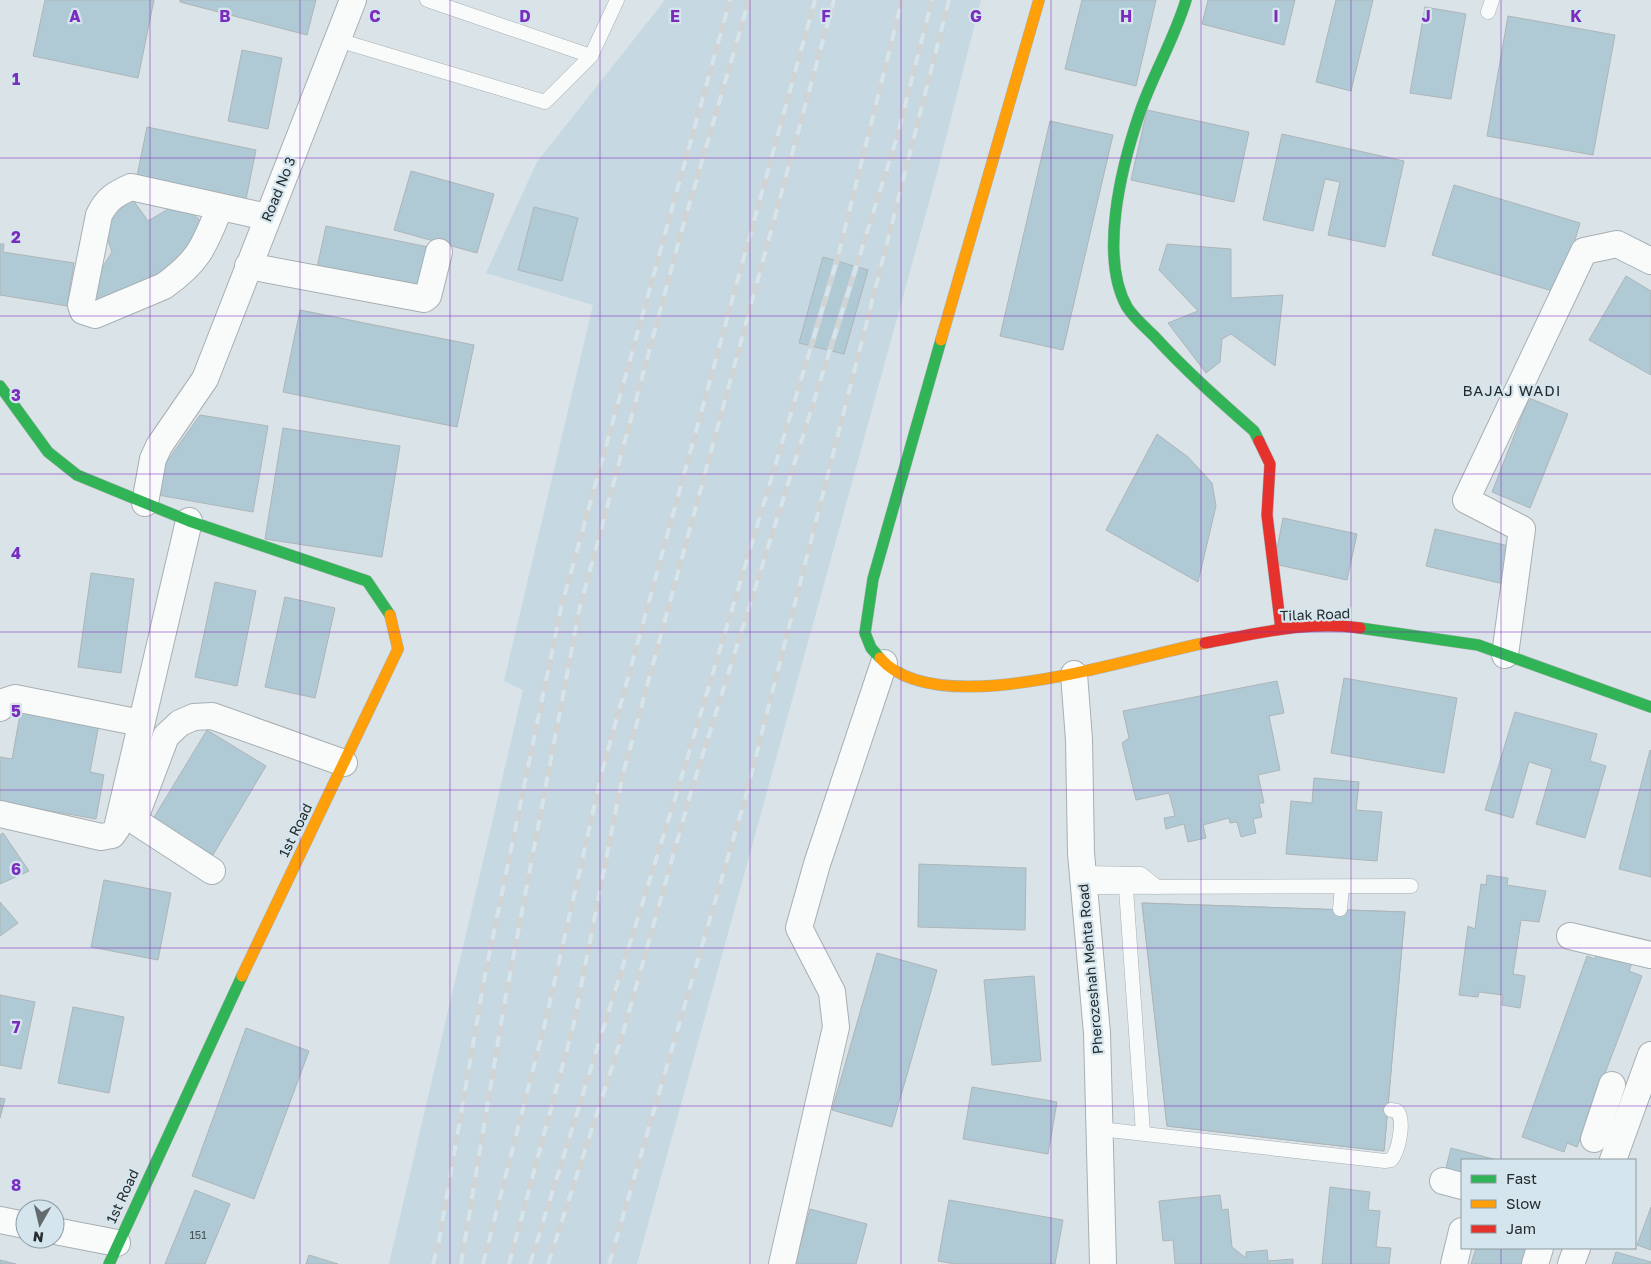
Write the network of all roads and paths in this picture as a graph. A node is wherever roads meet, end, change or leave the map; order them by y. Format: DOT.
graph roads {
  1 [pos="353,0"];
  2 [pos="427,0"];
  3 [pos="616,0"];
  4 [pos="1038,0"];
  5 [pos="1186,0"];
  6 [pos="338,40"];
  7 [pos="591,56"];
  8 [pos="220,207"];
  9 [pos="268,217"];
  10 [pos="439,252"];
  11 [pos="1651,262"];
  12 [pos="248,266"];
  13 [pos="0,386"];
  14 [pos="145,503"];
  15 [pos="189,521"];
  16 [pos="1281,629"];
  17 [pos="1505,655"];
  18 [pos="884,663"];
  19 [pos="1074,674"];
  20 [pos="1651,707"];
  21 [pos="0,708"];
  22 [pos="141,723"];
  23 [pos="344,763"];
  24 [pos="0,814"];
  25 [pos="212,872"];
  26 [pos="1083,880"];
  27 [pos="1125,880"];
  28 [pos="1411,886"];
  29 [pos="1342,887"];
  30 [pos="1340,909"];
  31 [pos="1570,936"];
  32 [pos="1651,956"];
  33 [pos="1651,1055"];
  34 [pos="1638,1094"];
  35 [pos="1391,1110"];
  36 [pos="1100,1129"];
  37 [pos="1143,1133"];
  38 [pos="1620,1144"];
  39 [pos="0,1220"];
  40 [pos="15,1223"];
  41 [pos="1461,1234"];
  42 [pos="65,1235"];
  43 [pos="1540,1249"];
  44 [pos="1577,1249"];
  45 [pos="113,1253"];
  46 [pos="782,1264"];
  47 [pos="1104,1264"];
  48 [pos="1454,1264"];
  49 [pos="1535,1264"];
  50 [pos="1570,1264"];
  1 -- 6 [label="street, Road No 3"];
  2 -- 7 [label="lane"];
  3 -- 7 [label="lane"];
  4 -- 18 [label="street"];
  5 -- 16 [label="street"];
  6 -- 7 [label="lane"];
  6 -- 9 [label="street, Road No 3"];
  8 -- 8 [label="street"];
  8 -- 9 [label="street"];
  9 -- 12 [label="street, Road No 3"];
  10 -- 12 [label="street"];
  11 -- 17 [label="street"];
  12 -- 14 [label="street, Road No 3"];
  13 -- 14 [label="street, 1st Road"];
  14 -- 15 [label="street, 1st Road"];
  15 -- 22 [label="street"];
  15 -- 23 [label="street, 1st Road"];
  16 -- 17 [label="street, Tilak Road"];
  16 -- 19 [label="street, Tilak Road"];
  17 -- 20 [label="street, Tilak Road"];
  18 -- 19 [label="street, Tilak Road"];
  18 -- 46 [label="street"];
  19 -- 26 [label="street, Pherozeshah Mehta Road"];
  21 -- 22 [label="street"];
  22 -- 24 [label="street"];
  23 -- 25 [label="street"];
  23 -- 45 [label="street, 1st Road"];
  26 -- 27 [label="lane"];
  26 -- 36 [label="street, Pherozeshah Mehta Road"];
  27 -- 29 [label="lane"];
  27 -- 37 [label="lane"];
  28 -- 29 [label="lane"];
  29 -- 30 [label="lane"];
  31 -- 32 [label="street"];
  33 -- 34 [label="street"];
  34 -- 38 [label="street"];
  34 -- 38 [label="street"];
  35 -- 37 [label="lane"];
  36 -- 37 [label="lane"];
  36 -- 47 [label="street, Pherozeshah Mehta Road"];
  39 -- 40 [label="street"];
  41 -- 48 [label="street"];
  42 -- 45 [label="street"];
  43 -- 49 [label="street"];
  44 -- 50 [label="street"];
}
